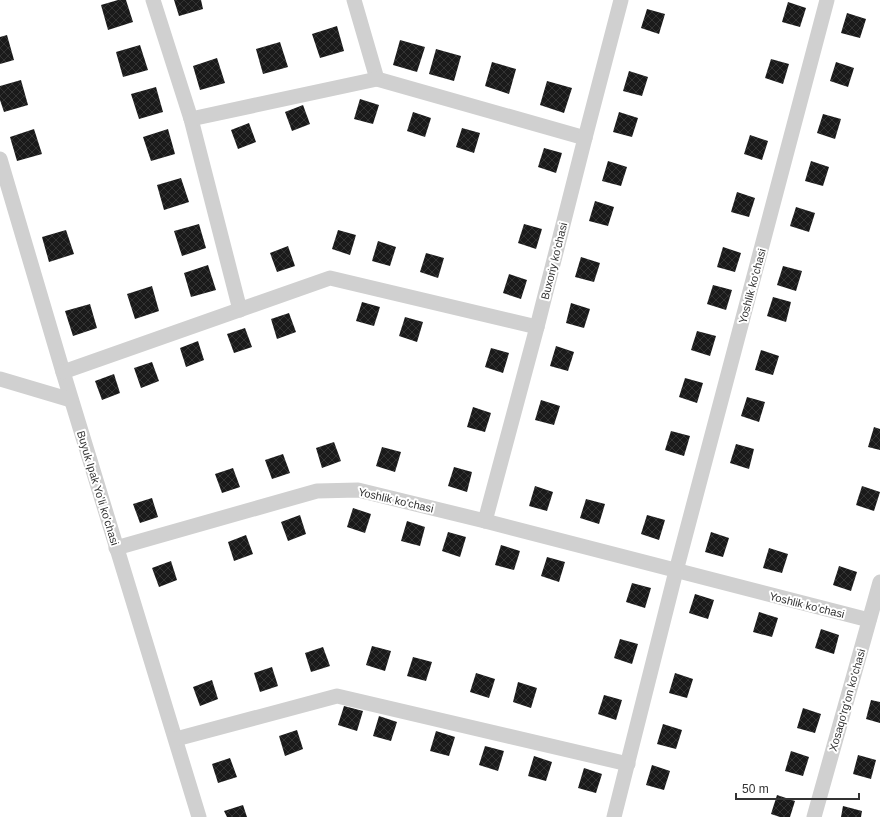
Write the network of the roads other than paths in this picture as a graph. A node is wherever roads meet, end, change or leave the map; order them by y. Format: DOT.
graph roads {
  1 [pos="153,0"];
  2 [pos="354,0"];
  3 [pos="621,0"];
  4 [pos="827,0"];
  5 [pos="376,79"];
  6 [pos="191,119"];
  7 [pos="584,138"];
  8 [pos="0,159"];
  9 [pos="240,310"];
  10 [pos="537,327"];
  11 [pos="63,372"];
  12 [pos="0,379"];
  13 [pos="72,400"];
  14 [pos="485,521"];
  15 [pos="116,548"];
  16 [pos="676,571"];
  17 [pos="880,582"];
  18 [pos="869,620"];
  19 [pos="176,739"];
  20 [pos="628,764"];
  21 [pos="199,817"];
  22 [pos="614,817"];
  23 [pos="814,817"];
  1 -- 6 [label="street"];
  2 -- 5 [label="street"];
  3 -- 7 [label="street, Buxoriy ko'chasi"];
  4 -- 16 [label="street, Yoshlik ko'chasi"];
  5 -- 6 [label="street"];
  5 -- 7 [label="street"];
  6 -- 9 [label="street"];
  7 -- 10 [label="street, Buxoriy ko'chasi"];
  8 -- 11 [label="street, Buyuk Ipak Yo'li ko'chasi"];
  9 -- 10 [label="street"];
  9 -- 11 [label="street"];
  10 -- 14 [label="street, Buxoriy ko'chasi"];
  11 -- 13 [label="street, Buyuk Ipak Yo'li ko'chasi"];
  12 -- 13 [label="street"];
  13 -- 15 [label="street, Buyuk Ipak Yo'li ko'chasi"];
  14 -- 15 [label="street, Yoshlik ko'chasi"];
  14 -- 16 [label="street, Yoshlik ko'chasi"];
  15 -- 19 [label="street, Buyuk Ipak Yo'li ko'chasi"];
  16 -- 18 [label="street, Yoshlik ko'chasi"];
  16 -- 20 [label="street, Yoshlik ko'chasi"];
  17 -- 18 [label="street, Xosaqo'rg'on ko'chasi"];
  18 -- 23 [label="street, Xosaqo'rg'on ko'chasi"];
  19 -- 20 [label="street"];
  19 -- 21 [label="street, Buyuk Ipak Yo'li ko'chasi"];
  20 -- 22 [label="street, Yoshlik ko'chasi"];
}
